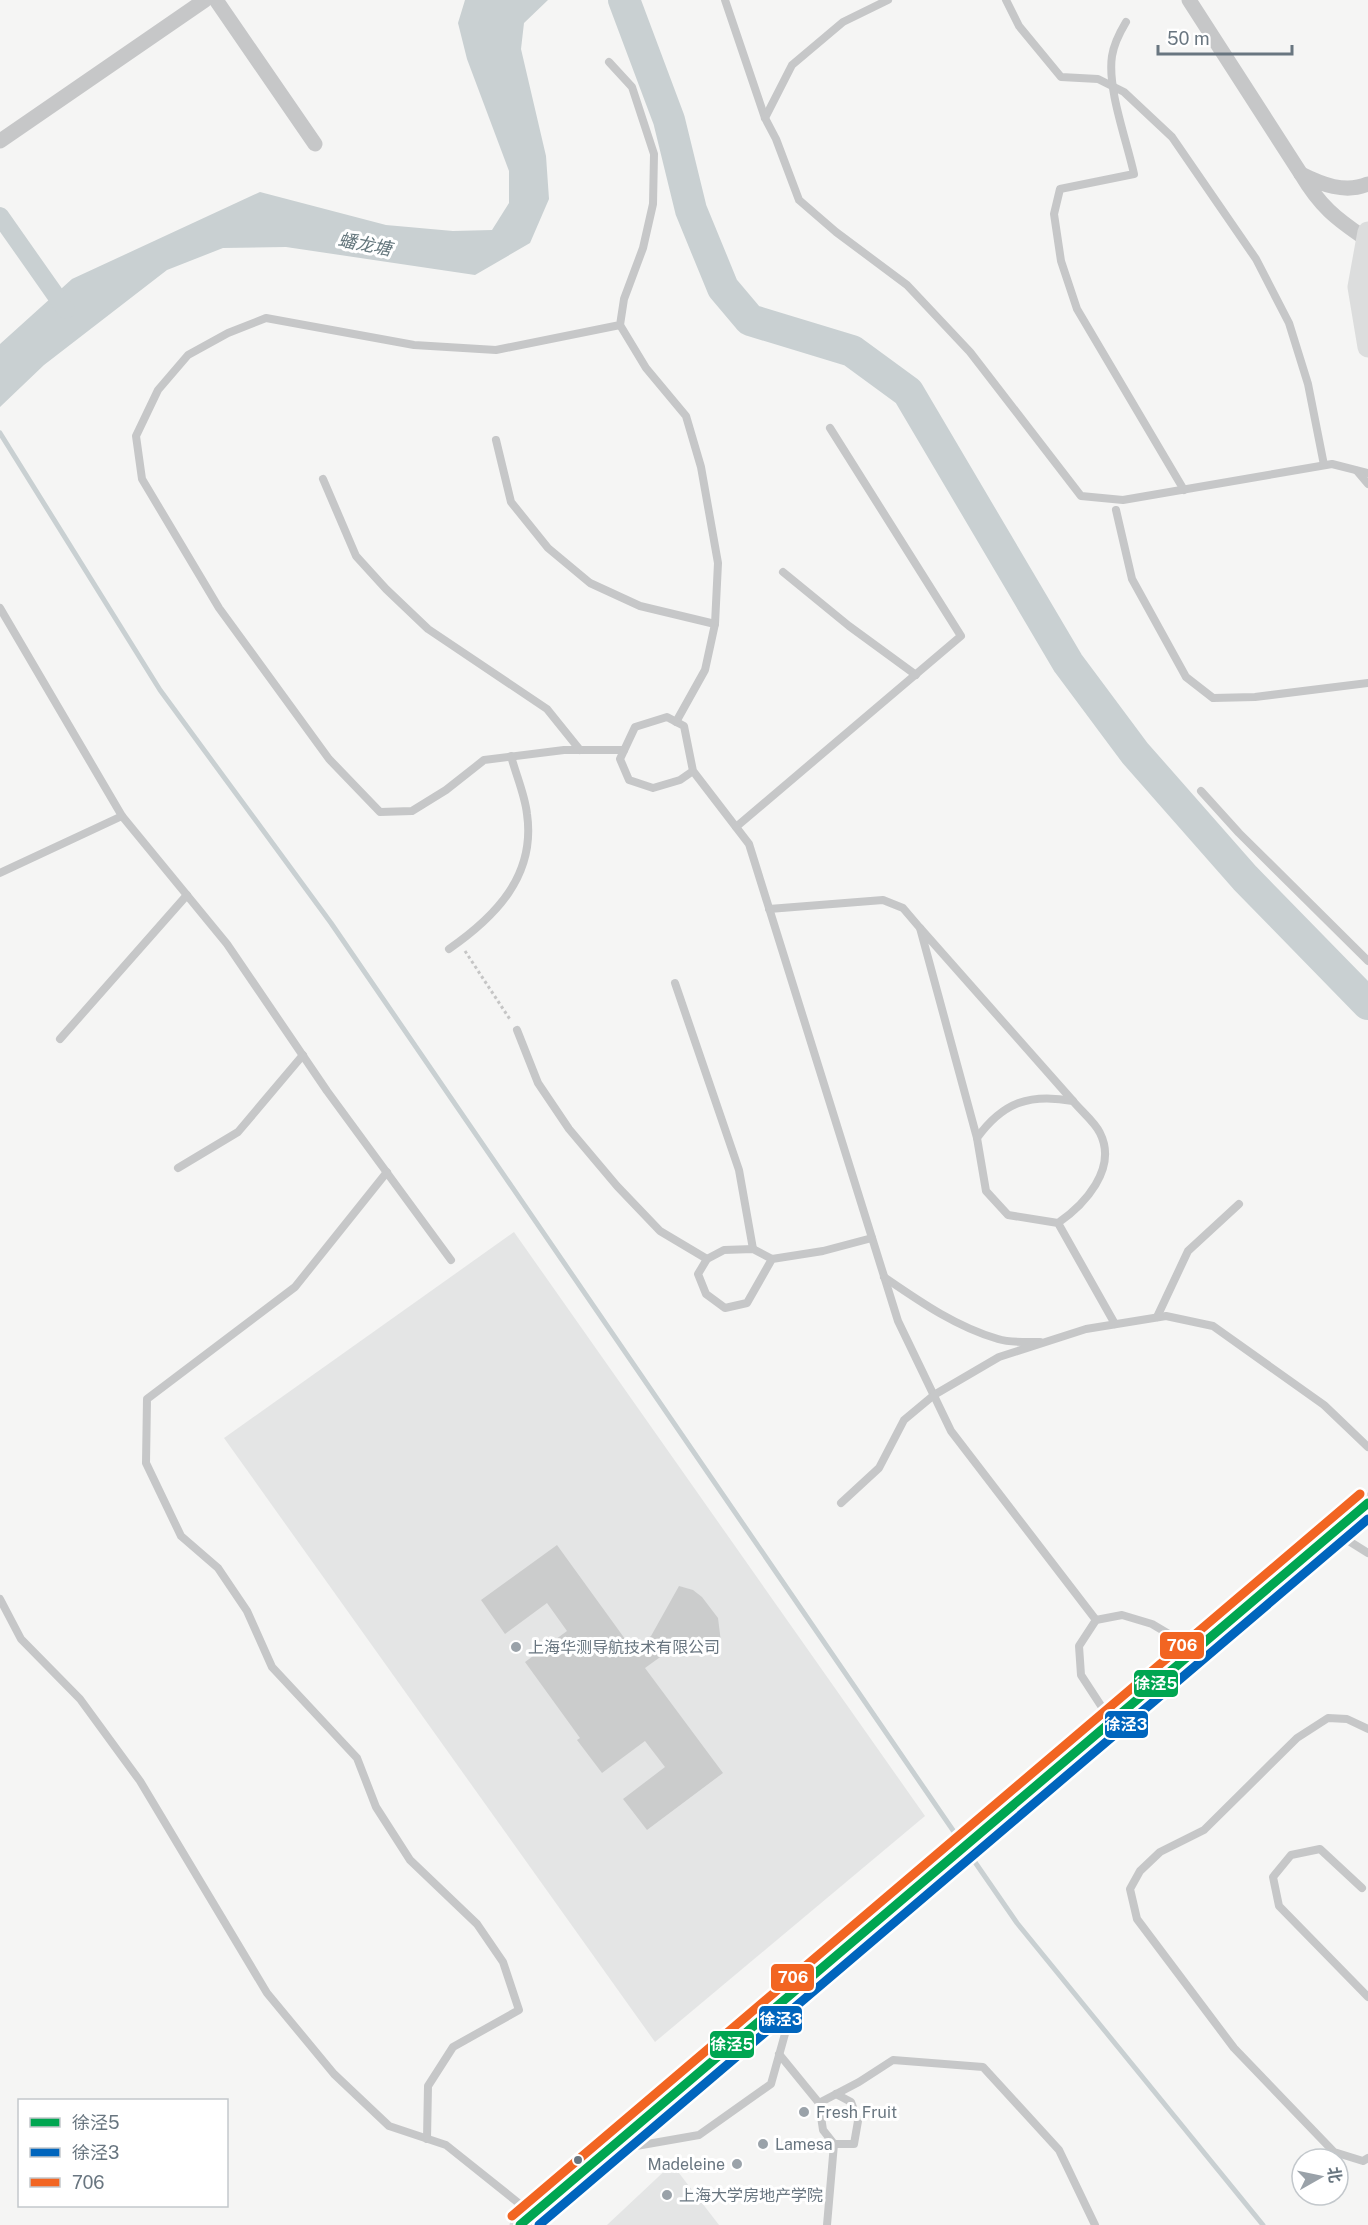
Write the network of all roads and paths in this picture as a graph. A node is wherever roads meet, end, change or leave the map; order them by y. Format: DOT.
graph roads {
  1 [pos="205,0"];
  2 [pos="216,0"];
  3 [pos="725,0"];
  4 [pos="868,0"];
  5 [pos="888,0"];
  6 [pos="1006,0"];
  7 [pos="1189,0"];
  8 [pos="874,7"];
  9 [pos="1126,22"];
  10 [pos="609,62"];
  11 [pos="1114,87"];
  12 [pos="765,118"];
  13 [pos="0,141"];
  14 [pos="315,144"];
  15 [pos="1301,174"];
  16 [pos="1368,184"];
  17 [pos="1367,235"];
  18 [pos="620,324"];
  19 [pos="1368,347"];
  20 [pos="830,428"];
  21 [pos="496,440"];
  22 [pos="1324,465"];
  23 [pos="1356,470"];
  24 [pos="1368,473"];
  25 [pos="323,479"];
  26 [pos="1368,484"];
  27 [pos="1184,490"];
  28 [pos="1116,510"];
  29 [pos="783,572"];
  30 [pos="0,608"];
  31 [pos="715,624"];
  32 [pos="916,675"];
  33 [pos="1368,684"];
  34 [pos="676,722"];
  35 [pos="580,750"];
  36 [pos="624,750"];
  37 [pos="511,756"];
  38 [pos="693,771"];
  39 [pos="1201,791"];
  40 [pos="122,816"];
  41 [pos="736,827"];
  42 [pos="0,873"];
  43 [pos="187,895"];
  44 [pos="769,909"];
  45 [pos="920,928"];
  46 [pos="459,942"];
  47 [pos="449,949"];
  48 [pos="1368,961"];
  49 [pos="675,983"];
  50 [pos="517,1030"];
  51 [pos="60,1039"];
  52 [pos="303,1056"];
  53 [pos="1073,1101"];
  54 [pos="977,1138"];
  55 [pos="178,1168"];
  56 [pos="387,1172"];
  57 [pos="1239,1204"];
  58 [pos="1058,1223"];
  59 [pos="872,1238"];
  60 [pos="753,1249"];
  61 [pos="707,1259"];
  62 [pos="772,1259"];
  63 [pos="452,1260"];
  64 [pos="884,1276"];
  65 [pos="1157,1317"];
  66 [pos="1114,1324"];
  67 [pos="1044,1343"];
  68 [pos="934,1395"];
  69 [pos="1368,1447"];
  70 [pos="841,1503"];
  71 [pos="1368,1503"];
  72 [pos="1335,1532"];
  73 [pos="1368,1553"];
  74 [pos="0,1599"];
  75 [pos="1096,1620"];
  76 [pos="1196,1649"];
  77 [pos="1111,1722"];
  78 [pos="1368,1730"];
  79 [pos="1362,1888"];
  80 [pos="798,1990"];
  81 [pos="1368,1997"];
  82 [pos="779,2054"];
  83 [pos="836,2094"];
  84 [pos="819,2103"];
  85 [pos="427,2139"];
  86 [pos="834,2144"];
  87 [pos="606,2151"];
  88 [pos="1368,2158"];
  89 [pos="526,2219"];
  90 [pos="827,2225"];
  91 [pos="1095,2225"];
  1 -- 13 [label="street"];
  2 -- 14 [label="street"];
  3 -- 12 [label="lane"];
  4 -- 8 [label="lane"];
  5 -- 8 [label="lane"];
  6 -- 11 [label="lane"];
  7 -- 15 [label="street"];
  8 -- 12 [label="lane"];
  9 -- 11 [label="lane"];
  10 -- 18 [label="lane"];
  11 -- 22 [label="lane"];
  11 -- 27 [label="lane"];
  12 -- 27 [label="lane"];
  15 -- 16 [label="street"];
  15 -- 17 [label="street"];
  17 -- 19 [label="main road"];
  18 -- 31 [label="lane"];
  18 -- 37 [label="lane"];
  20 -- 32 [label="lane"];
  21 -- 31 [label="lane"];
  22 -- 23 [label="lane"];
  22 -- 27 [label="lane"];
  23 -- 24 [label="lane"];
  23 -- 26 [label="lane"];
  25 -- 35 [label="lane"];
  28 -- 33 [label="lane"];
  29 -- 32 [label="lane"];
  30 -- 40 [label="lane"];
  31 -- 34 [label="lane"];
  32 -- 41 [label="lane"];
  34 -- 36 [label="lane"];
  34 -- 38 [label="lane"];
  35 -- 36 [label="lane"];
  35 -- 37 [label="lane"];
  36 -- 38 [label="lane"];
  37 -- 46 [label="lane"];
  38 -- 41 [label="lane"];
  39 -- 48 [label="lane"];
  40 -- 42 [label="lane"];
  40 -- 43 [label="lane"];
  41 -- 44 [label="lane"];
  43 -- 51 [label="lane"];
  43 -- 52 [label="lane"];
  44 -- 45 [label="lane"];
  44 -- 59 [label="lane"];
  45 -- 53 [label="lane"];
  45 -- 54 [label="lane"];
  46 -- 47 [label="lane"];
  46 -- 50 [label="path"];
  49 -- 60 [label="lane"];
  50 -- 61 [label="lane"];
  52 -- 55 [label="lane"];
  52 -- 56 [label="lane"];
  53 -- 54 [label="lane"];
  53 -- 58 [label="lane"];
  54 -- 58 [label="lane"];
  56 -- 63 [label="lane"];
  56 -- 85 [label="lane"];
  57 -- 65 [label="lane"];
  58 -- 66 [label="lane"];
  59 -- 62 [label="lane"];
  59 -- 64 [label="lane"];
  60 -- 61 [label="lane"];
  60 -- 62 [label="lane"];
  61 -- 62 [label="lane"];
  64 -- 67 [label="lane"];
  64 -- 68 [label="lane"];
  65 -- 66 [label="lane"];
  65 -- 69 [label="lane"];
  66 -- 67 [label="lane"];
  67 -- 68 [label="lane"];
  68 -- 70 [label="lane"];
  68 -- 75 [label="lane"];
  71 -- 72 [label="main road"];
  72 -- 73 [label="lane"];
  72 -- 76 [label="main road"];
  74 -- 85 [label="lane"];
  75 -- 76 [label="lane"];
  75 -- 77 [label="lane"];
  76 -- 77 [label="main road"];
  77 -- 80 [label="main road"];
  78 -- 88 [label="lane"];
  79 -- 81 [label="lane"];
  80 -- 82 [label="lane"];
  80 -- 87 [label="main road"];
  82 -- 84 [label="lane"];
  82 -- 87 [label="lane"];
  83 -- 84 [label="lane"];
  83 -- 86 [label="lane"];
  83 -- 91 [label="lane"];
  84 -- 86 [label="lane"];
  85 -- 89 [label="lane"];
  86 -- 90 [label="lane"];
  87 -- 89 [label="main road"];
}
